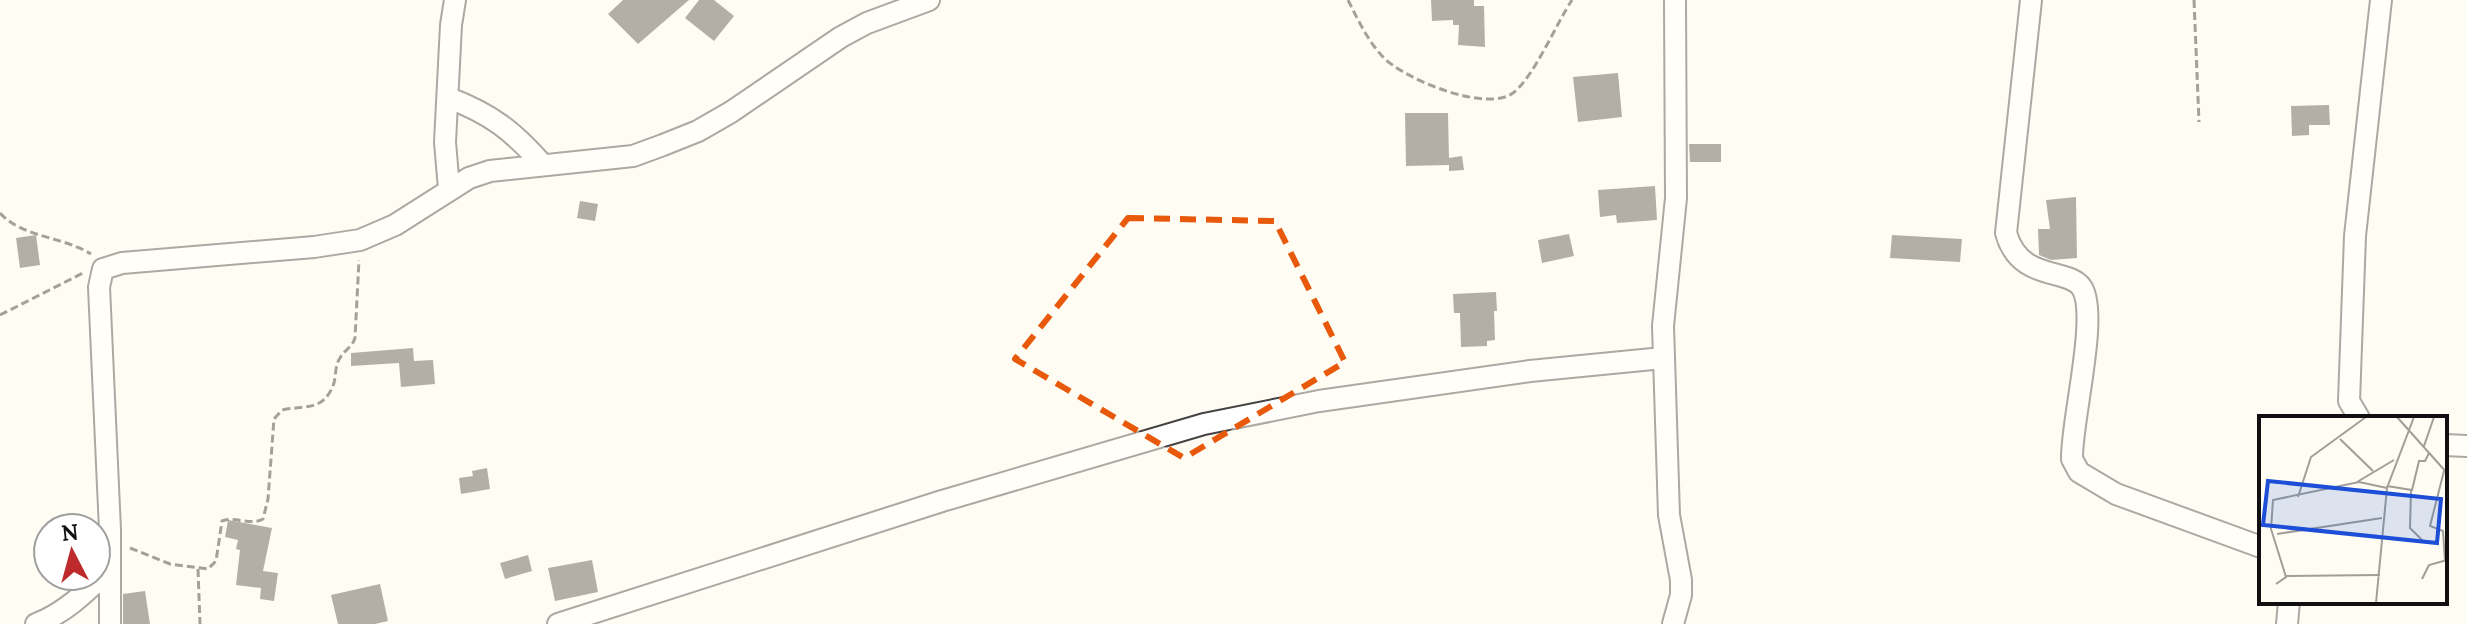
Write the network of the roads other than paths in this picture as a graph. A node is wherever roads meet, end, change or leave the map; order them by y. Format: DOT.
graph roads {
  1 [pos="455,0"];
  2 [pos="929,0"];
  3 [pos="1675,0"];
  4 [pos="2031,0"];
  5 [pos="2381,0"];
  6 [pos="449,98"];
  7 [pos="543,165"];
  8 [pos="449,189"];
  9 [pos="1663,358"];
  10 [pos="2358,416"];
  11 [pos="2447,445"];
  12 [pos="2467,446"];
  13 [pos="109,512"];
  14 [pos="2259,546"];
  15 [pos="84,592"];
  16 [pos="109,592"];
  17 [pos="2289,604"];
  18 [pos="36,624"];
  19 [pos="110,624"];
  20 [pos="558,624"];
  21 [pos="1673,624"];
  22 [pos="2287,624"];
  1 -- 6 [label="street"];
  2 -- 7 [label="street"];
  3 -- 9 [label="street"];
  4 -- 14 [label="street"];
  5 -- 10 [label="street"];
  6 -- 7 [label="street"];
  6 -- 8 [label="street"];
  7 -- 8 [label="street"];
  8 -- 13 [label="street"];
  9 -- 20 [label="street"];
  9 -- 21 [label="street"];
  11 -- 12 [label="street"];
  15 -- 18 [label="street"];
  16 -- 19 [label="street"];
  17 -- 22 [label="street"];
}
